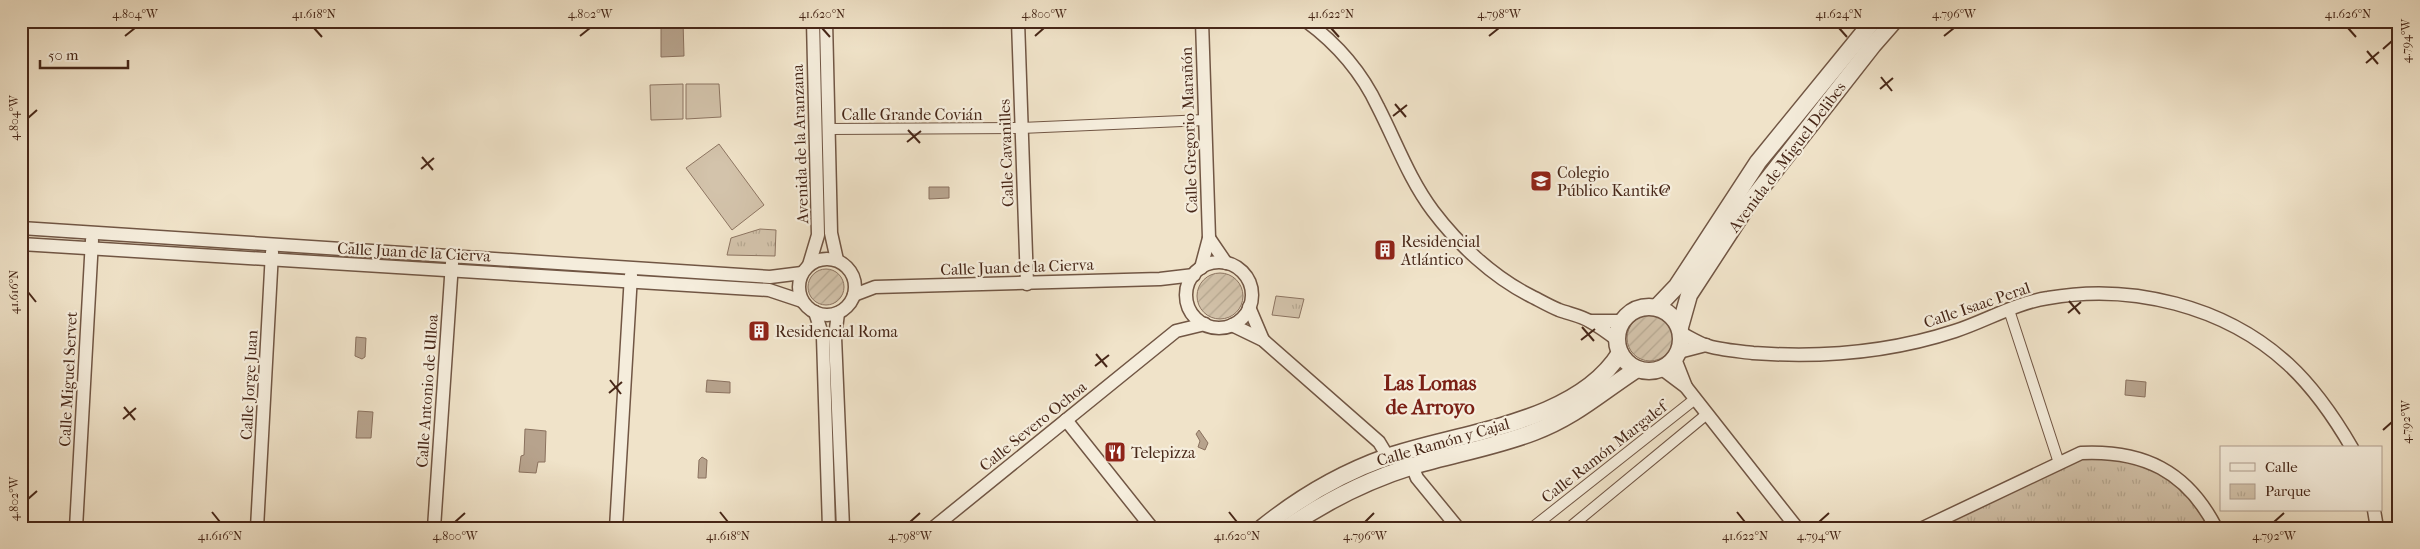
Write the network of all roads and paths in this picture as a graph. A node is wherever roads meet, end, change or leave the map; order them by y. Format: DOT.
graph roads {
  1 [pos="813,21"];
  2 [pos="826,21"];
  3 [pos="1018,21"];
  4 [pos="1202,21"];
  5 [pos="1306,21"];
  6 [pos="1873,21"];
  7 [pos="1894,21"];
  8 [pos="1205,120"];
  9 [pos="1021,128"];
  10 [pos="829,129"];
  11 [pos="21,228"];
  12 [pos="93,233"];
  13 [pos="1209,238"];
  14 [pos="21,244"];
  15 [pos="272,244"];
  16 [pos="92,249"];
  17 [pos="452,256"];
  18 [pos="272,260"];
  19 [pos="837,260"];
  20 [pos="1226,263"];
  21 [pos="631,267"];
  22 [pos="806,269"];
  23 [pos="451,271"];
  24 [pos="1197,271"];
  25 [pos="854,279"];
  26 [pos="1160,279"];
  27 [pos="630,282"];
  28 [pos="1026,284"];
  29 [pos="875,287"];
  30 [pos="1187,291"];
  31 [pos="854,295"];
  32 [pos="802,301"];
  33 [pos="1189,306"];
  34 [pos="1250,307"];
  35 [pos="1657,307"];
  36 [pos="2009,310"];
  37 [pos="815,312"];
  38 [pos="838,313"];
  39 [pos="1590,321"];
  40 [pos="1622,322"];
  41 [pos="1205,324"];
  42 [pos="1232,325"];
  43 [pos="1680,330"];
  44 [pos="1176,331"];
  45 [pos="1263,340"];
  46 [pos="1618,346"];
  47 [pos="1706,346"];
  48 [pos="1677,355"];
  49 [pos="1637,369"];
  50 [pos="1662,369"];
  51 [pos="1686,387"];
  52 [pos="1695,399"];
  53 [pos="1707,414"];
  54 [pos="1066,420"];
  55 [pos="2351,446"];
  56 [pos="1388,457"];
  57 [pos="2059,463"];
  58 [pos="1412,466"];
  59 [pos="2374,512"];
  60 [pos="76,528"];
  61 [pos="257,528"];
  62 [pos="434,528"];
  63 [pos="616,528"];
  64 [pos="829,528"];
  65 [pos="843,528"];
  66 [pos="933,528"];
  67 [pos="1152,528"];
  68 [pos="1262,528"];
  69 [pos="1288,528"];
  70 [pos="1458,528"];
  71 [pos="1532,528"];
  72 [pos="1569,528"];
  73 [pos="1798,528"];
  74 [pos="1923,528"];
  75 [pos="2216,528"];
  76 [pos="2377,528"];
  1 -- 22 [label="street, Avenida de la Aranzana"];
  2 -- 10 [label="street, Avenida de la Aranzana"];
  3 -- 9 [label="street, Calle Cavanilles"];
  4 -- 8 [label="street, Calle Gregorio Marañón"];
  5 -- 39 [label="street"];
  6 -- 35 [label="street, Avenida de Miguel Delibes"];
  7 -- 43 [label="street, Avenida de Miguel Delibes"];
  8 -- 9 [label="street, Calle Grande Covián"];
  8 -- 13 [label="street, Calle Gregorio Marañón"];
  9 -- 10 [label="street, Calle Grande Covián"];
  9 -- 28 [label="street, Calle Cavanilles"];
  10 -- 19 [label="street, Avenida de la Aranzana"];
  11 -- 12 [label="street, Calle Juan de la Cierva"];
  12 -- 15 [label="street, Calle Juan de la Cierva"];
  12 -- 16 [label="street, Calle Miguel Servet"];
  13 -- 20 [label="street"];
  13 -- 24 [label="street, Calle Gregorio Marañón"];
  14 -- 16 [label="street, Calle Juan de la Cierva"];
  15 -- 17 [label="street, Calle Juan de la Cierva"];
  15 -- 18 [label="street, Calle Jorge Juan"];
  16 -- 18 [label="street, Calle Juan de la Cierva"];
  16 -- 60 [label="street, Calle Miguel Servet"];
  17 -- 21 [label="street, Calle Juan de la Cierva"];
  17 -- 23 [label="street, Calle Antonio de Ulloa"];
  18 -- 23 [label="street, Calle Juan de la Cierva"];
  18 -- 61 [label="street, Calle Jorge Juan"];
  19 -- 22 [label="street"];
  19 -- 25 [label="street"];
  20 -- 24 [label="street"];
  20 -- 34 [label="street"];
  21 -- 22 [label="street, Calle Juan de la Cierva"];
  21 -- 27 [label="street"];
  22 -- 32 [label="street"];
  23 -- 27 [label="street, Calle Juan de la Cierva"];
  23 -- 62 [label="street, Calle Antonio de Ulloa"];
  24 -- 26 [label="street, Calle Juan de la Cierva"];
  24 -- 30 [label="street"];
  25 -- 29 [label="street, Calle Juan de la Cierva"];
  25 -- 31 [label="street"];
  26 -- 28 [label="street, Calle Juan de la Cierva"];
  26 -- 30 [label="street, Calle Juan de la Cierva"];
  27 -- 32 [label="street, Calle Juan de la Cierva"];
  27 -- 63 [label="street"];
  28 -- 29 [label="street, Calle Juan de la Cierva"];
  29 -- 31 [label="street, Calle Juan de la Cierva"];
  30 -- 33 [label="street"];
  31 -- 38 [label="street"];
  32 -- 37 [label="street"];
  33 -- 41 [label="street"];
  33 -- 44 [label="street, Calle Severo Ochoa"];
  34 -- 42 [label="street"];
  34 -- 45 [label="street"];
  35 -- 40 [label="street"];
  35 -- 43 [label="street"];
  36 -- 47 [label="street, Calle Isaac Peral"];
  36 -- 55 [label="street, Calle Isaac Peral"];
  36 -- 57 [label="street"];
  37 -- 38 [label="street"];
  37 -- 64 [label="street"];
  38 -- 65 [label="street"];
  39 -- 40 [label="street"];
  39 -- 46 [label="street"];
  40 -- 46 [label="street"];
  41 -- 42 [label="street"];
  41 -- 44 [label="street, Calle Severo Ochoa"];
  42 -- 45 [label="street"];
  43 -- 47 [label="street, Calle Isaac Peral"];
  43 -- 48 [label="street"];
  44 -- 54 [label="street, Calle Severo Ochoa"];
  45 -- 56 [label="street"];
  46 -- 49 [label="street"];
  46 -- 56 [label="street, Calle Ramón y Cajal"];
  47 -- 48 [label="street, Calle Isaac Peral"];
  48 -- 50 [label="street"];
  48 -- 51 [label="street"];
  49 -- 50 [label="street"];
  49 -- 58 [label="street, Calle Ramón y Cajal"];
  50 -- 51 [label="street"];
  51 -- 52 [label="street"];
  52 -- 53 [label="street"];
  52 -- 71 [label="street, Calle Ramón Margalef"];
  53 -- 72 [label="street, Calle Ramón Margalef"];
  53 -- 73 [label="street"];
  54 -- 66 [label="street, Calle Severo Ochoa"];
  54 -- 67 [label="street"];
  56 -- 68 [label="street, Calle Ramón y Cajal"];
  57 -- 74 [label="street"];
  57 -- 75 [label="street"];
  58 -- 69 [label="street, Calle Ramón y Cajal"];
  58 -- 70 [label="street"];
  59 -- 76 [label="street"];
}
